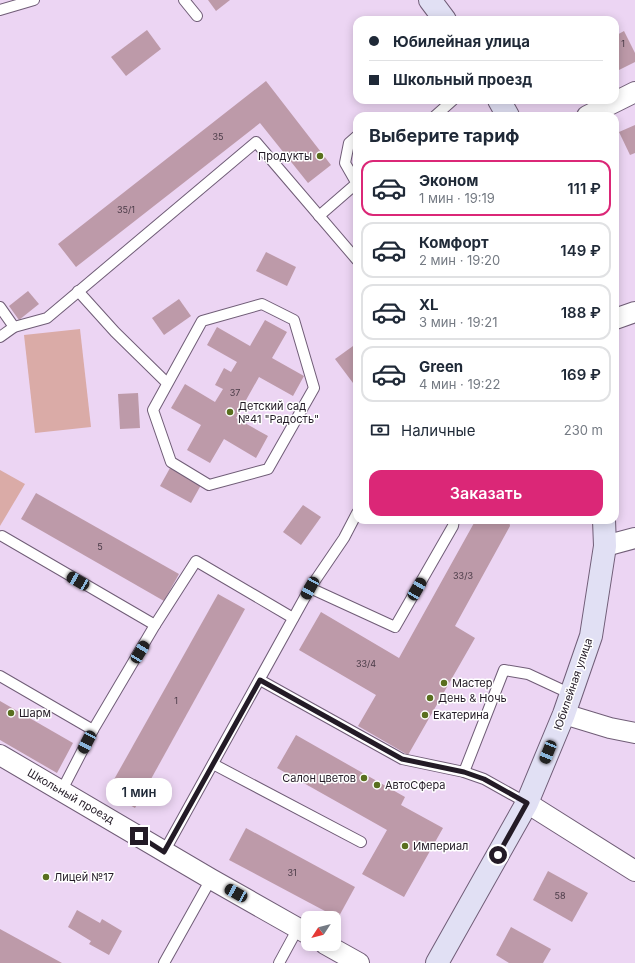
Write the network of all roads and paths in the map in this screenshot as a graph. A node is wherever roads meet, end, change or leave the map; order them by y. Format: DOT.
graph roads {
  1 [pos="34,0"];
  2 [pos="184,0"];
  3 [pos="430,0"];
  4 [pos="0,10"];
  5 [pos="197,16"];
  6 [pos="441,16"];
  7 [pos="635,92"];
  8 [pos="619,100"];
  9 [pos="448,104"];
  10 [pos="611,104"];
  11 [pos="440,112"];
  12 [pos="595,112"];
  13 [pos="353,140"];
  14 [pos="353,177"];
  15 [pos="353,187"];
  16 [pos="319,216"];
  17 [pos="353,255"];
  18 [pos="78,291"];
  19 [pos="0,307"];
  20 [pos="635,312"];
  21 [pos="619,318"];
  22 [pos="14,327"];
  23 [pos="0,337"];
  24 [pos="167,383"];
  25 [pos="353,521"];
  26 [pos="454,524"];
  27 [pos="604,524"];
  28 [pos="2,536"];
  29 [pos="635,538"];
  30 [pos="605,546"];
  31 [pos="310,588"];
  32 [pos="293,618"];
  33 [pos="156,625"];
  34 [pos="0,676"];
  35 [pos="260,680"];
  36 [pos="568,704"];
  37 [pos="93,730"];
  38 [pos="635,733"];
  39 [pos="0,755"];
  40 [pos="213,764"];
  41 [pos="464,772"];
  42 [pos="62,790"];
  43 [pos="527,803"];
  44 [pos="361,842"];
  45 [pos="164,852"];
  46 [pos="635,871"];
  47 [pos="211,879"];
  48 [pos="301,930"];
  49 [pos="301,934"];
  50 [pos="338,951"];
  51 [pos="164,963"];
  52 [pos="279,963"];
  53 [pos="359,963"];
  54 [pos="437,963"];
  1 -- 4 [label="lane"];
  2 -- 5 [label="lane"];
  3 -- 6 [label="street"];
  7 -- 8 [label="street"];
  9 -- 11 [label="lane"];
  10 -- 12 [label="street"];
  13 -- 14 [label="lane"];
  15 -- 16 [label="lane"];
  16 -- 17 [label="lane"];
  16 -- 18 [label="lane"];
  18 -- 22 [label="lane"];
  18 -- 24 [label="lane"];
  19 -- 22 [label="lane"];
  20 -- 21 [label="street"];
  22 -- 23 [label="lane"];
  24 -- 24 [label="lane"];
  25 -- 31 [label="lane"];
  26 -- 31 [label="lane"];
  27 -- 30 [label="street, Юбилейная улица"];
  28 -- 33 [label="lane"];
  29 -- 30 [label="street"];
  30 -- 36 [label="street, Юбилейная улица"];
  31 -- 32 [label="lane"];
  32 -- 33 [label="lane"];
  32 -- 35 [label="lane"];
  33 -- 37 [label="lane"];
  34 -- 37 [label="lane"];
  35 -- 40 [label="lane"];
  35 -- 41 [label="lane"];
  36 -- 38 [label="street"];
  36 -- 41 [label="lane"];
  36 -- 43 [label="street, Юбилейная улица"];
  37 -- 42 [label="lane"];
  39 -- 42 [label="street, Школьный проезд"];
  40 -- 44 [label="lane"];
  40 -- 45 [label="lane"];
  41 -- 43 [label="lane"];
  42 -- 45 [label="street, Школьный проезд"];
  43 -- 46 [label="street"];
  43 -- 54 [label="street, Юбилейная улица"];
  45 -- 47 [label="street, Школьный проезд"];
  47 -- 48 [label="street, Школьный проезд"];
  47 -- 51 [label="lane"];
  49 -- 52 [label="lane"];
  50 -- 53 [label="street"];
}
